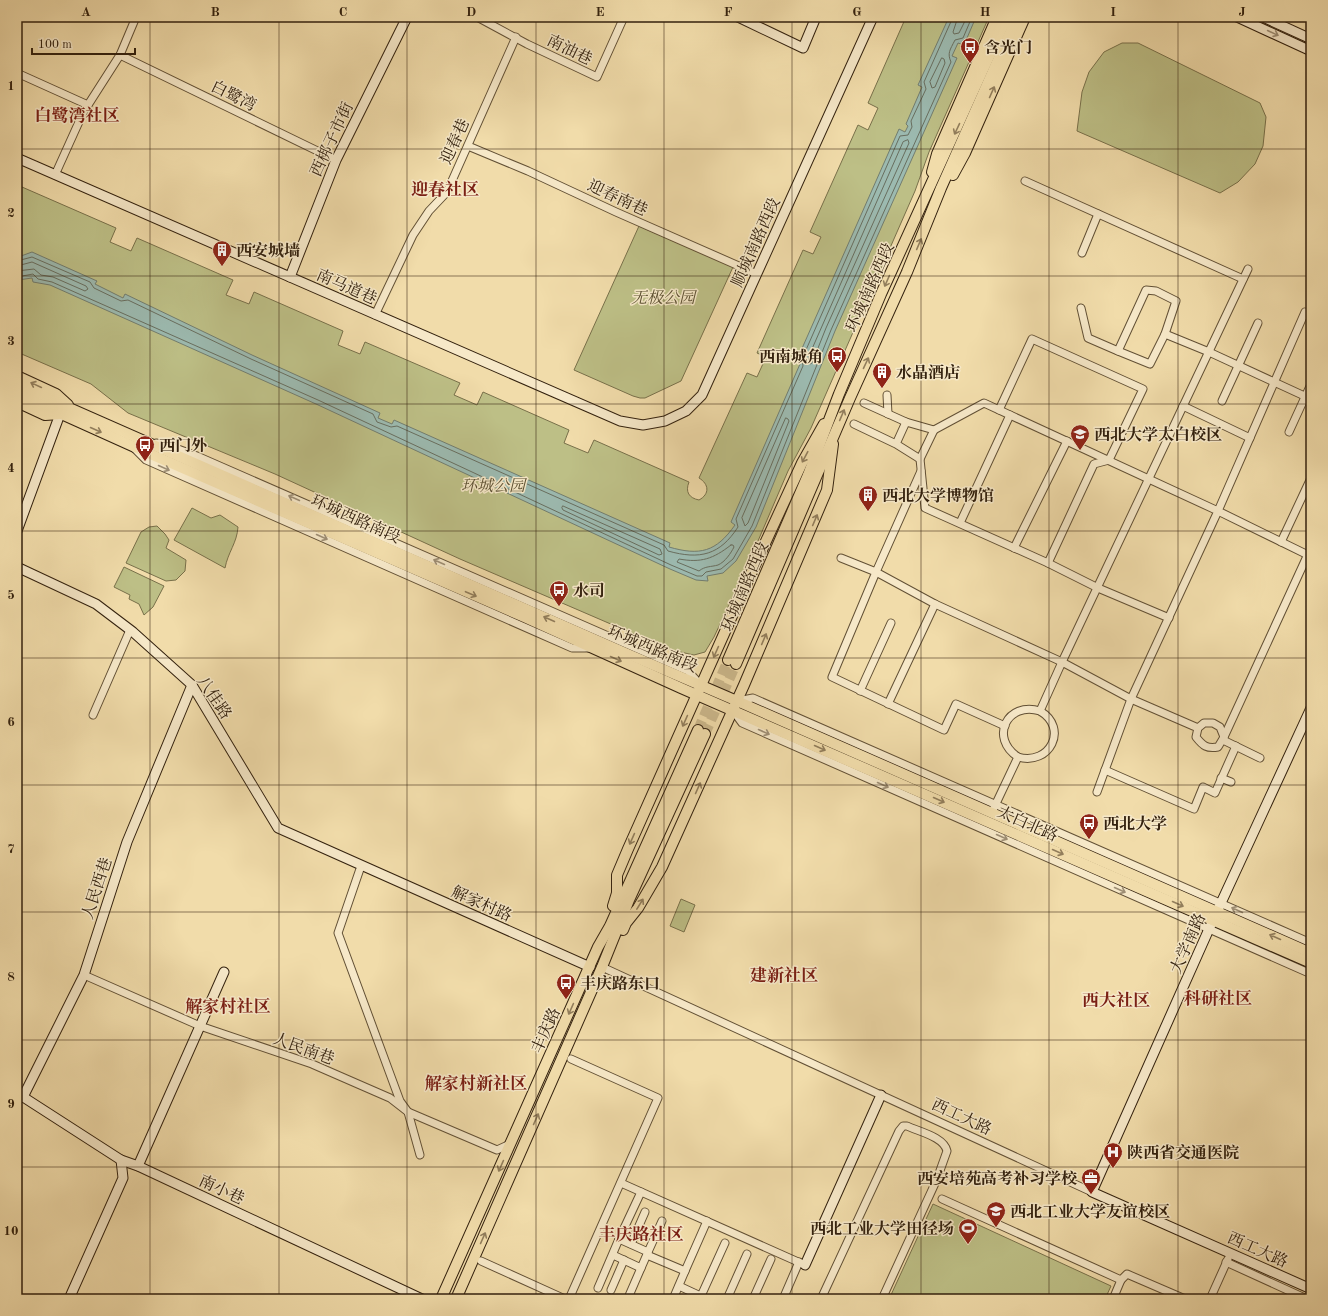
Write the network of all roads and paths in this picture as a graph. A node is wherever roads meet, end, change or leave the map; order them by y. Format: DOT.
graph roads {
  1 [pos="136,17"];
  2 [pos="407,17"];
  3 [pos="477,17"];
  4 [pos="624,17"];
  5 [pos="738,17"];
  6 [pos="816,17"];
  7 [pos="872,17"];
  8 [pos="996,17"];
  9 [pos="1007,17"];
  10 [pos="1017,17"];
  11 [pos="1026,17"];
  12 [pos="1237,17"];
  13 [pos="1263,17"];
  14 [pos="516,37"];
  15 [pos="1311,39"];
  16 [pos="1311,51"];
  17 [pos="120,54"];
  18 [pos="17,73"];
  19 [pos="88,105"];
  20 [pos="468,146"];
  21 [pos="17,158"];
  22 [pos="336,160"];
  23 [pos="56,175"];
  24 [pos="1025,181"];
  25 [pos="927,194"];
  26 [pos="1098,214"];
  27 [pos="925,228"];
  28 [pos="1082,252"];
  29 [pos="1248,269"];
  30 [pos="757,274"];
  31 [pos="290,277"];
  32 [pos="1243,279"];
  33 [pos="1082,308"];
  34 [pos="1306,312"];
  35 [pos="375,315"];
  36 [pos="1258,323"];
  37 [pos="1165,334"];
  38 [pos="1118,351"];
  39 [pos="1209,352"];
  40 [pos="1238,365"];
  41 [pos="17,376"];
  42 [pos="1275,382"];
  43 [pos="1311,384"];
  44 [pos="17,385"];
  45 [pos="17,394"];
  46 [pos="887,395"];
  47 [pos="1308,397"];
  48 [pos="1222,401"];
  49 [pos="17,402"];
  50 [pos="864,403"];
  51 [pos="1183,406"];
  52 [pos="999,410"];
  53 [pos="76,412"];
  54 [pos="832,412"];
  55 [pos="60,414"];
  56 [pos="888,414"];
  57 [pos="1010,415"];
  58 [pos="620,421"];
  59 [pos="906,422"];
  60 [pos="854,424"];
  61 [pos="934,430"];
  62 [pos="1289,432"];
  63 [pos="835,433"];
  64 [pos="1250,438"];
  65 [pos="1067,441"];
  66 [pos="150,443"];
  67 [pos="896,444"];
  68 [pos="920,459"];
  69 [pos="1109,460"];
  70 [pos="921,472"];
  71 [pos="1311,478"];
  72 [pos="1149,479"];
  73 [pos="1218,511"];
  74 [pos="960,523"];
  75 [pos="17,531"];
  76 [pos="1281,542"];
  77 [pos="1014,548"];
  78 [pos="1309,553"];
  79 [pos="841,558"];
  80 [pos="1048,563"];
  81 [pos="17,567"];
  82 [pos="876,572"];
  83 [pos="1098,588"];
  84 [pos="935,604"];
  85 [pos="1169,618"];
  86 [pos="891,622"];
  87 [pos="565,626"];
  88 [pos="585,626"];
  89 [pos="130,630"];
  90 [pos="1062,662"];
  91 [pos="192,685"];
  92 [pos="701,685"];
  93 [pos="860,691"];
  94 [pos="696,695"];
  95 [pos="1131,699"];
  96 [pos="737,701"];
  97 [pos="888,704"];
  98 [pos="1311,708"];
  99 [pos="733,710"];
  100 [pos="1040,711"];
  101 [pos="93,714"];
  102 [pos="1005,726"];
  103 [pos="1198,728"];
  104 [pos="1223,738"];
  105 [pos="1236,746"];
  106 [pos="1018,757"];
  107 [pos="1260,758"];
  108 [pos="1105,770"];
  109 [pos="1221,778"];
  110 [pos="1231,782"];
  111 [pos="1096,792"];
  112 [pos="994,808"];
  113 [pos="361,866"];
  114 [pos="1215,916"];
  115 [pos="1311,943"];
  116 [pos="598,947"];
  117 [pos="1311,953"];
  118 [pos="1311,963"];
  119 [pos="604,964"];
  120 [pos="590,967"];
  121 [pos="224,972"];
  122 [pos="1311,974"];
  123 [pos="84,975"];
  124 [pos="200,1026"];
  125 [pos="570,1059"];
  126 [pos="20,1095"];
  127 [pos="881,1095"];
  128 [pos="408,1112"];
  129 [pos="510,1144"];
  130 [pos="420,1155"];
  131 [pos="121,1160"];
  132 [pos="138,1166"];
  133 [pos="621,1183"];
  134 [pos="641,1192"];
  135 [pos="1092,1192"];
  136 [pos="942,1199"];
  137 [pos="645,1212"];
  138 [pos="662,1221"];
  139 [pos="707,1222"];
  140 [pos="620,1239"];
  141 [pos="725,1243"];
  142 [pos="631,1244"];
  143 [pos="648,1253"];
  144 [pos="1230,1253"];
  145 [pos="747,1254"];
  146 [pos="612,1255"];
  147 [pos="771,1259"];
  148 [pos="624,1260"];
  149 [pos="481,1261"];
  150 [pos="1226,1262"];
  151 [pos="802,1263"];
  152 [pos="641,1268"];
  153 [pos="685,1271"];
  154 [pos="1121,1280"];
  155 [pos="679,1286"];
  156 [pos="598,1288"];
  157 [pos="1311,1289"];
  158 [pos="611,1290"];
  159 [pos="628,1298"];
  160 [pos="704,1298"];
  161 [pos="70,1299"];
  162 [pos="422,1299"];
  163 [pos="441,1299"];
  164 [pos="456,1299"];
  165 [pos="565,1299"];
  166 [pos="569,1299"];
  167 [pos="673,1299"];
  168 [pos="727,1299"];
  169 [pos="753,1299"];
  170 [pos="783,1299"];
  171 [pos="821,1299"];
  172 [pos="882,1299"];
  173 [pos="1113,1299"];
  174 [pos="1185,1299"];
  175 [pos="1210,1299"];
  176 [pos="1307,1299"];
  1 -- 17 [label="street"];
  2 -- 22 [label="street, 西梆子市街"];
  3 -- 14 [label="street"];
  4 -- 14 [label="street, 南油巷"];
  5 -- 6 [label="street"];
  7 -- 30 [label="street, 顺城南路西段"];
  8 -- 25 [label="main road"];
  9 -- 25 [label="main road, 环城南路西段, one-way"];
  10 -- 27 [label="main road, 环城南路西段"];
  27 -- 11 [label="main road, 环城南路西段, one-way"];
  12 -- 16 [label="street, one-way"];
  13 -- 15 [label="street"];
  14 -- 20 [label="street, 迎春巷"];
  17 -- 19 [label="street"];
  17 -- 22 [label="street, 白鹭湾"];
  18 -- 19 [label="street"];
  19 -- 23 [label="street"];
  20 -- 30 [label="street, 迎春南巷"];
  20 -- 35 [label="street, 迎春巷"];
  21 -- 23 [label="street, 南马道巷"];
  22 -- 31 [label="street, 西梆子市街"];
  23 -- 31 [label="street, 南马道巷"];
  24 -- 26 [label="street"];
  25 -- 54 [label="main road, 环城南路西段, one-way"];
  26 -- 28 [label="street"];
  26 -- 32 [label="street"];
  63 -- 27 [label="main road, 环城南路西段, one-way"];
  29 -- 32 [label="street"];
  30 -- 58 [label="street, 顺城南路西段"];
  31 -- 35 [label="street, 南马道巷"];
  32 -- 39 [label="street"];
  33 -- 38 [label="street"];
  34 -- 42 [label="street"];
  35 -- 58 [label="street, 南马道巷"];
  36 -- 40 [label="street"];
  37 -- 38 [label="street"];
  37 -- 38 [label="street"];
  37 -- 39 [label="street"];
  39 -- 40 [label="street"];
  39 -- 51 [label="street"];
  40 -- 42 [label="street"];
  40 -- 48 [label="street"];
  53 -- 41 [label="main road, one-way"];
  42 -- 47 [label="street"];
  42 -- 64 [label="street"];
  43 -- 47 [label="street"];
  44 -- 53 [label="main road, 环城西路南段"];
  45 -- 55 [label="main road, 环城西路南段"];
  46 -- 56 [label="street"];
  47 -- 62 [label="street"];
  49 -- 55 [label="main road"];
  50 -- 56 [label="street"];
  51 -- 64 [label="street"];
  51 -- 72 [label="street"];
  52 -- 57 [label="street"];
  52 -- 61 [label="street"];
  52 -- 69 [label="street"];
  53 -- 66 [label="main road, 环城西路南段"];
  54 -- 63 [label="main road, 环城南路西段"];
  54 -- 92 [label="main road, one-way"];
  55 -- 75 [label="street"];
  55 -- 94 [label="main road, 环城西路南段, one-way"];
  56 -- 59 [label="street"];
  57 -- 65 [label="street"];
  57 -- 74 [label="street"];
  59 -- 61 [label="street"];
  59 -- 67 [label="street"];
  60 -- 67 [label="street"];
  61 -- 68 [label="street"];
  96 -- 63 [label="main road, one-way"];
  64 -- 73 [label="street"];
  65 -- 69 [label="street"];
  65 -- 77 [label="street"];
  87 -- 66 [label="main road, 环城西路南段, one-way"];
  88 -- 66 [label="street, 环城西路南段, one-way"];
  67 -- 68 [label="street"];
  68 -- 70 [label="street"];
  69 -- 72 [label="street"];
  69 -- 80 [label="street"];
  70 -- 74 [label="street"];
  70 -- 82 [label="street"];
  71 -- 76 [label="street"];
  72 -- 73 [label="street"];
  72 -- 83 [label="street"];
  73 -- 76 [label="street"];
  73 -- 85 [label="street"];
  74 -- 77 [label="street"];
  76 -- 78 [label="street"];
  77 -- 80 [label="street"];
  78 -- 104 [label="street"];
  79 -- 82 [label="street"];
  80 -- 83 [label="street"];
  81 -- 89 [label="street, 八佳路"];
  82 -- 84 [label="street"];
  82 -- 93 [label="street"];
  83 -- 85 [label="street"];
  83 -- 90 [label="street"];
  84 -- 90 [label="street"];
  84 -- 97 [label="street"];
  85 -- 95 [label="street"];
  86 -- 93 [label="street"];
  87 -- 88 [label="street"];
  87 -- 92 [label="main road, 环城西路南段"];
  88 -- 92 [label="street, 环城西路南段"];
  89 -- 91 [label="street, 八佳路"];
  89 -- 101 [label="street"];
  90 -- 95 [label="street"];
  90 -- 100 [label="street"];
  91 -- 113 [label="street, 八佳路"];
  91 -- 123 [label="street, 人民西巷"];
  92 -- 94 [label="main road"];
  92 -- 96 [label="main road, 太白北路"];
  93 -- 97 [label="street"];
  94 -- 99 [label="main road, 环城西路南段"];
  94 -- 116 [label="main road, one-way"];
  95 -- 103 [label="street"];
  95 -- 108 [label="street"];
  96 -- 99 [label="main road"];
  96 -- 112 [label="main road, 太白北路"];
  97 -- 102 [label="street"];
  98 -- 114 [label="street, 大学南路"];
  99 -- 114 [label="main road, 太白北路, one-way"];
  119 -- 99 [label="main road, one-way"];
  100 -- 102 [label="street"];
  100 -- 106 [label="street"];
  102 -- 106 [label="street"];
  103 -- 104 [label="street"];
  103 -- 104 [label="street"];
  104 -- 105 [label="street"];
  105 -- 107 [label="street"];
  105 -- 109 [label="street"];
  106 -- 112 [label="street"];
  108 -- 109 [label="street"];
  108 -- 111 [label="street"];
  109 -- 110 [label="street"];
  112 -- 114 [label="main road, 太白北路"];
  113 -- 120 [label="street, 解家村路"];
  113 -- 128 [label="street"];
  115 -- 114 [label="street, one-way"];
  117 -- 114 [label="main road, 太白北路, one-way"];
  114 -- 118 [label="main road, 太白北路"];
  114 -- 122 [label="street"];
  114 -- 135 [label="street, 大学南路"];
  116 -- 119 [label="main road, 丰庆路"];
  116 -- 120 [label="main road, 丰庆路"];
  119 -- 127 [label="street, 西工大路"];
  164 -- 119 [label="main road, 丰庆路, one-way"];
  120 -- 129 [label="main road, 丰庆路, one-way"];
  121 -- 124 [label="street"];
  123 -- 124 [label="street, 人民南巷"];
  123 -- 126 [label="street, 人民西巷"];
  124 -- 128 [label="street, 人民南巷"];
  124 -- 132 [label="street"];
  125 -- 133 [label="street"];
  126 -- 131 [label="street, 南小巷"];
  127 -- 135 [label="street, 西工大路"];
  127 -- 151 [label="street"];
  128 -- 129 [label="street, 人民南巷"];
  128 -- 130 [label="street"];
  129 -- 163 [label="main road, 丰庆路, one-way"];
  131 -- 132 [label="street, 南小巷"];
  131 -- 161 [label="street"];
  132 -- 162 [label="street, 南小巷"];
  133 -- 134 [label="street"];
  133 -- 166 [label="street"];
  134 -- 139 [label="street"];
  134 -- 140 [label="street"];
  135 -- 144 [label="street, 西工大路"];
  136 -- 154 [label="street"];
  137 -- 142 [label="street"];
  138 -- 143 [label="street"];
  139 -- 151 [label="street"];
  139 -- 153 [label="street"];
  140 -- 142 [label="street"];
  140 -- 146 [label="street"];
  141 -- 160 [label="street"];
  142 -- 143 [label="street"];
  143 -- 152 [label="street"];
  143 -- 153 [label="street"];
  144 -- 150 [label="street"];
  144 -- 157 [label="street, 西工大路"];
  145 -- 168 [label="street"];
  146 -- 148 [label="street"];
  146 -- 156 [label="street"];
  147 -- 169 [label="street"];
  148 -- 152 [label="street"];
  148 -- 158 [label="street"];
  149 -- 165 [label="street"];
  150 -- 175 [label="street"];
  150 -- 176 [label="street"];
  151 -- 170 [label="street"];
  152 -- 159 [label="street"];
  153 -- 155 [label="street"];
  154 -- 173 [label="street"];
  154 -- 174 [label="street"];
  155 -- 160 [label="street"];
  155 -- 167 [label="street"];
  171 -- 172 [label="street"];
}
